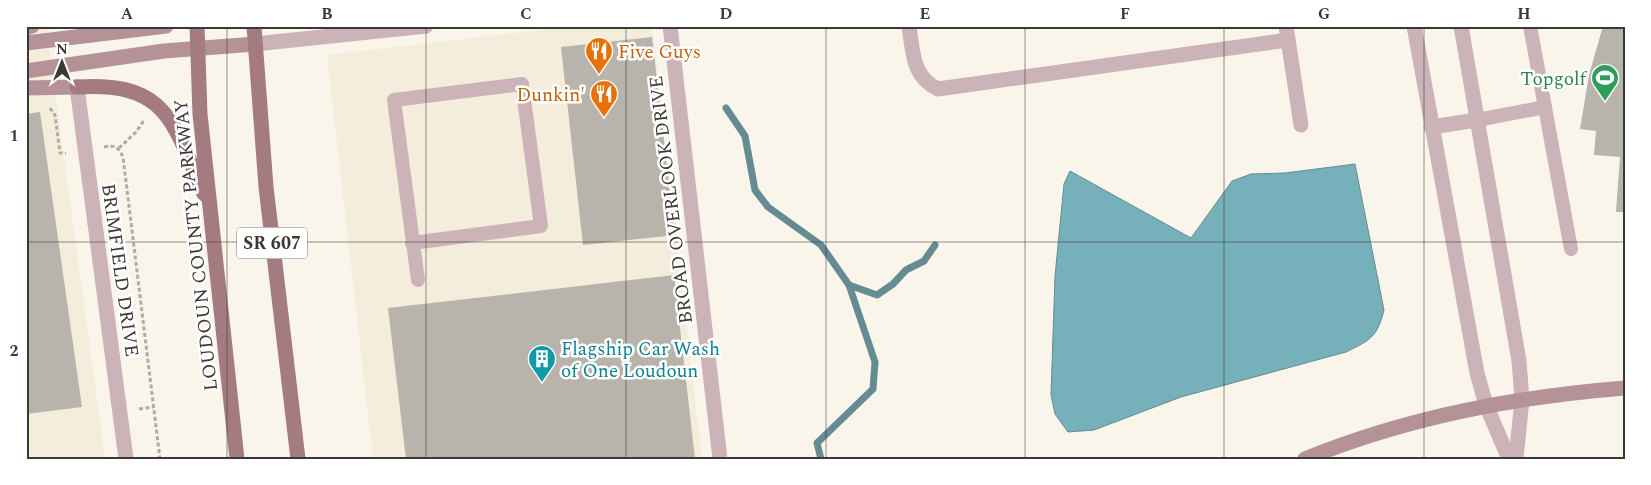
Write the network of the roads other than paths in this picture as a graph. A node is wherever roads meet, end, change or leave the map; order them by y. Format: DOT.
graph roads {
  1 [pos="32,26"];
  2 [pos="166,26"];
  3 [pos="197,26"];
  4 [pos="254,26"];
  5 [pos="426,26"];
  6 [pos="670,26"];
  7 [pos="909,26"];
  8 [pos="1414,26"];
  9 [pos="1461,26"];
  10 [pos="1530,26"];
  11 [pos="26,28"];
  12 [pos="1287,33"];
  13 [pos="26,43"];
  14 [pos="255,44"];
  15 [pos="197,49"];
  16 [pos="26,71"];
  17 [pos="77,87"];
  18 [pos="26,88"];
  19 [pos="1545,107"];
  20 [pos="1477,120"];
  21 [pos="1301,125"];
  22 [pos="1431,127"];
  23 [pos="210,209"];
  24 [pos="412,243"];
  25 [pos="1571,249"];
  26 [pos="418,280"];
  27 [pos="1625,388"];
  28 [pos="1522,398"];
  29 [pos="1486,405"];
  30 [pos="126,459"];
  31 [pos="237,459"];
  32 [pos="298,459"];
  33 [pos="720,459"];
  34 [pos="1305,459"];
  35 [pos="1509,459"];
  36 [pos="1516,459"];
  1 -- 11 [label="street"];
  2 -- 13 [label="street"];
  3 -- 15 [label="main road, LOUDOUN COUNTY PARKWAY / SR 607"];
  4 -- 14 [label="main road, SR 607"];
  5 -- 14 [label="street"];
  6 -- 33 [label="street, BROAD OVERLOOK DRIVE"];
  7 -- 12 [label="street"];
  8 -- 22 [label="street"];
  9 -- 20 [label="street"];
  10 -- 19 [label="lane"];
  12 -- 21 [label="street"];
  14 -- 15 [label="street"];
  14 -- 32 [label="main road, SR 607"];
  15 -- 16 [label="street"];
  15 -- 23 [label="main road, LOUDOUN COUNTY PARKWAY / SR 607"];
  17 -- 18 [label="street"];
  17 -- 23 [label="main road"];
  17 -- 30 [label="street, BRIMFIELD DRIVE"];
  19 -- 20 [label="lane"];
  19 -- 25 [label="lane"];
  20 -- 22 [label="street"];
  20 -- 28 [label="street"];
  22 -- 29 [label="street"];
  23 -- 31 [label="main road, LOUDOUN COUNTY PARKWAY / SR 607"];
  24 -- 24 [label="lane"];
  24 -- 26 [label="lane"];
  27 -- 28 [label="street"];
  28 -- 29 [label="street"];
  28 -- 36 [label="street"];
  29 -- 34 [label="street"];
  29 -- 35 [label="street"];
}
